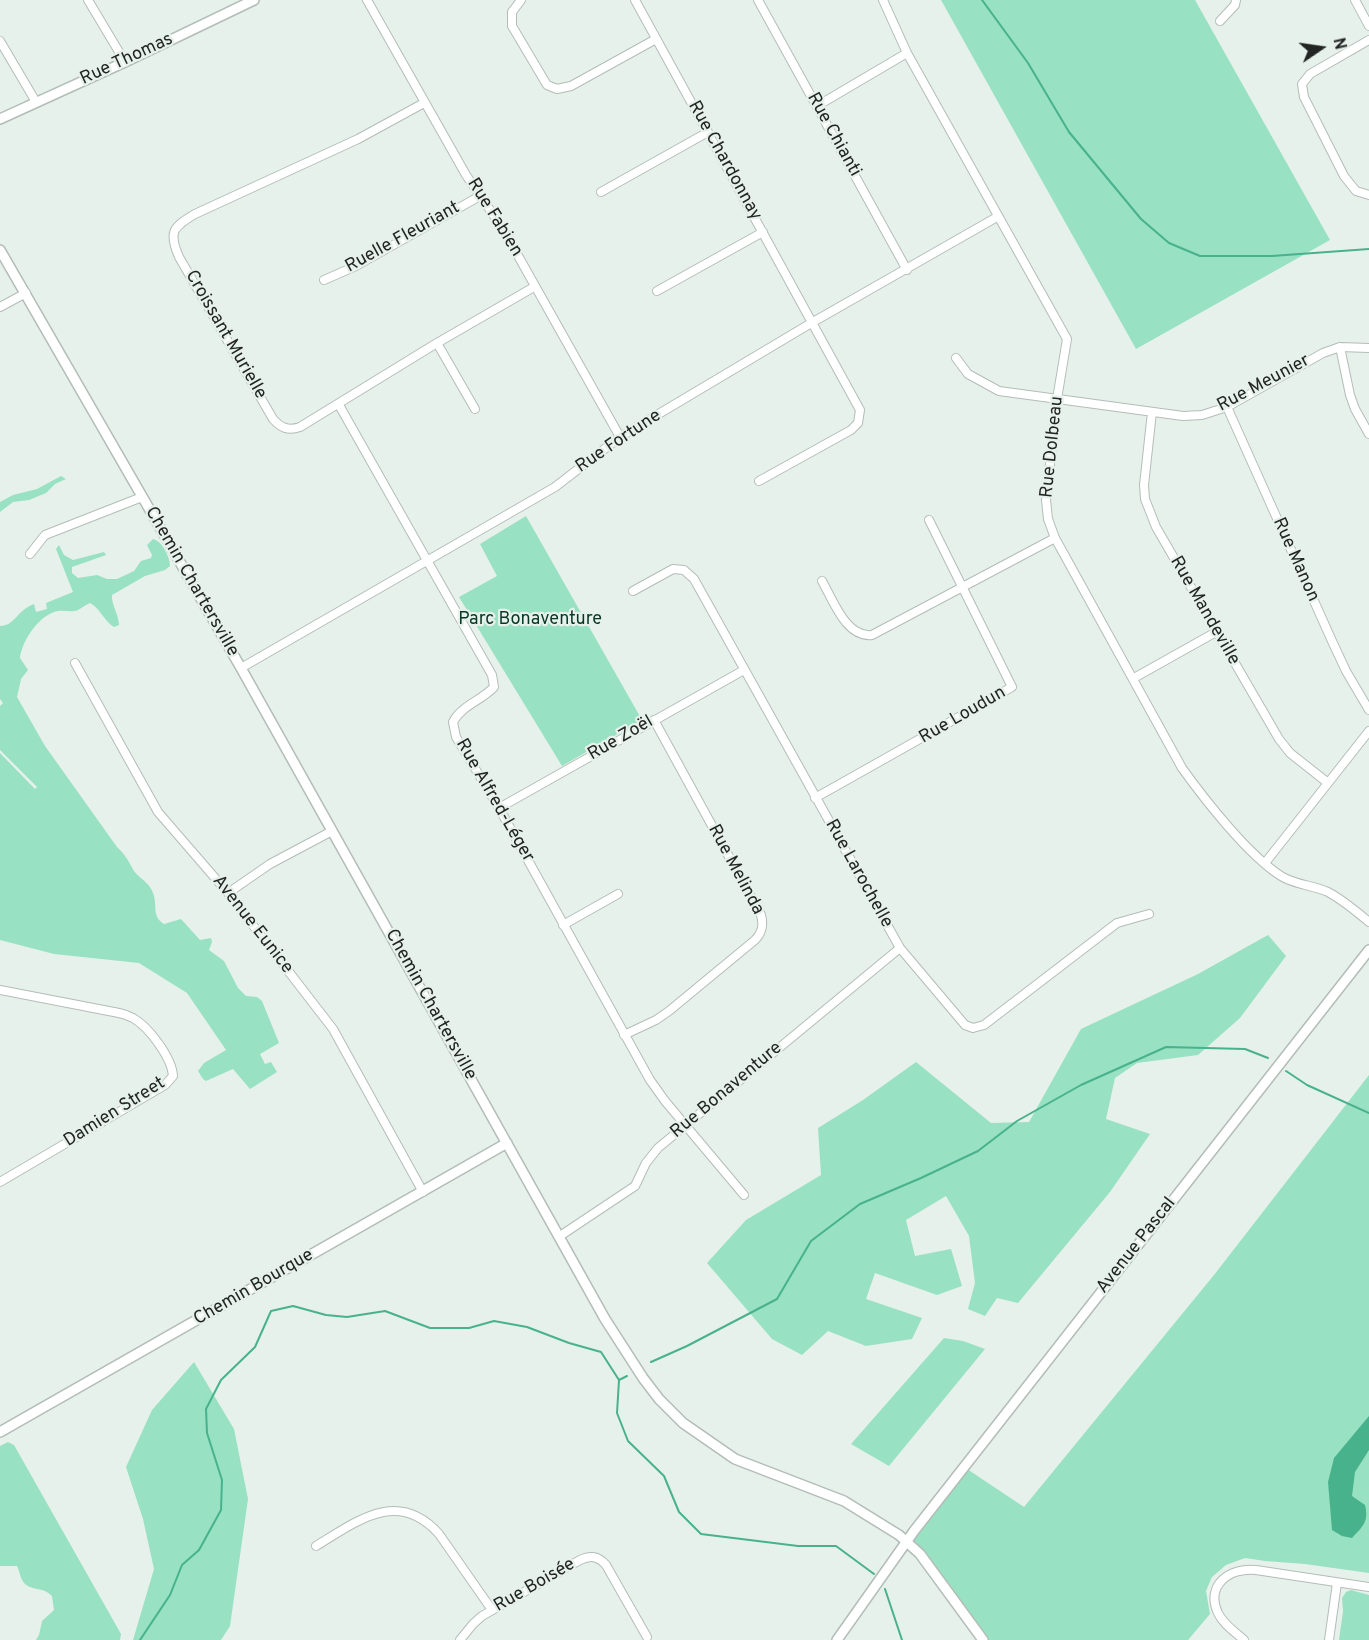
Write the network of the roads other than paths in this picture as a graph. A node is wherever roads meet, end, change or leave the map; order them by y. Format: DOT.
graph roads {
  1 [pos="88,0"];
  2 [pos="254,0"];
  3 [pos="367,0"];
  4 [pos="521,0"];
  5 [pos="635,0"];
  6 [pos="758,0"];
  7 [pos="882,0"];
  8 [pos="1236,0"];
  9 [pos="1354,0"];
  10 [pos="1220,21"];
  11 [pos="1369,26"];
  12 [pos="656,39"];
  13 [pos="1369,40"];
  14 [pos="0,41"];
  15 [pos="907,53"];
  16 [pos="125,62"];
  17 [pos="36,102"];
  18 [pos="424,103"];
  19 [pos="817,106"];
  20 [pos="0,119"];
  21 [pos="708,132"];
  22 [pos="601,192"];
  23 [pos="1369,195"];
  24 [pos="480,196"];
  25 [pos="997,217"];
  26 [pos="763,232"];
  27 [pos="0,250"];
  28 [pos="907,270"];
  29 [pos="324,280"];
  30 [pos="534,287"];
  31 [pos="657,291"];
  32 [pos="26,293"];
  33 [pos="0,307"];
  34 [pos="813,322"];
  35 [pos="437,342"];
  36 [pos="1340,347"];
  37 [pos="1369,348"];
  38 [pos="956,358"];
  39 [pos="1057,399"];
  40 [pos="339,405"];
  41 [pos="1227,407"];
  42 [pos="475,409"];
  43 [pos="1152,412"];
  44 [pos="1369,434"];
  45 [pos="620,437"];
  46 [pos="759,482"];
  47 [pos="142,497"];
  48 [pos="929,520"];
  49 [pos="1055,538"];
  50 [pos="30,555"];
  51 [pos="428,561"];
  52 [pos="822,581"];
  53 [pos="962,587"];
  54 [pos="633,591"];
  55 [pos="1216,632"];
  56 [pos="75,663"];
  57 [pos="241,668"];
  58 [pos="744,670"];
  59 [pos="1134,678"];
  60 [pos="1369,710"];
  61 [pos="654,720"];
  62 [pos="1369,731"];
  63 [pos="1328,783"];
  64 [pos="815,798"];
  65 [pos="499,808"];
  66 [pos="332,831"];
  67 [pos="1265,863"];
  68 [pos="228,893"];
  69 [pos="618,894"];
  70 [pos="1149,914"];
  71 [pos="1369,922"];
  72 [pos="563,925"];
  73 [pos="900,948"];
  74 [pos="1369,950"];
  75 [pos="0,990"];
  76 [pos="624,1035"];
  77 [pos="686,1125"];
  78 [pos="507,1143"];
  79 [pos="0,1182"];
  80 [pos="423,1192"];
  81 [pos="744,1195"];
  82 [pos="560,1236"];
  83 [pos="0,1432"];
  84 [pos="906,1542"];
  85 [pos="316,1546"];
  86 [pos="1336,1582"];
  87 [pos="1369,1587"];
  88 [pos="492,1610"];
  89 [pos="646,1638"];
  90 [pos="460,1640"];
  91 [pos="837,1640"];
  92 [pos="983,1640"];
  93 [pos="1244,1640"];
  94 [pos="1329,1640"];
  1 -- 16 [label="street"];
  2 -- 16 [label="street, Rue Thomas"];
  3 -- 18 [label="street, Rue Fabien"];
  4 -- 12 [label="street"];
  5 -- 12 [label="street, Rue Chardonnay"];
  6 -- 19 [label="street, Rue Chianti"];
  7 -- 15 [label="street, Rue Dolbeau"];
  8 -- 10 [label="street"];
  9 -- 11 [label="street"];
  12 -- 21 [label="street, Rue Chardonnay"];
  13 -- 23 [label="street"];
  14 -- 17 [label="street"];
  15 -- 19 [label="street"];
  15 -- 25 [label="street, Rue Dolbeau"];
  16 -- 17 [label="street, Rue Thomas"];
  17 -- 20 [label="street, Rue Thomas"];
  18 -- 24 [label="street, Rue Fabien"];
  18 -- 40 [label="street, Croissant Murielle"];
  19 -- 28 [label="street, Rue Chianti"];
  21 -- 22 [label="street"];
  21 -- 26 [label="street, Rue Chardonnay"];
  24 -- 29 [label="street, Ruelle Fleuriant"];
  24 -- 30 [label="street, Rue Fabien"];
  25 -- 28 [label="street, Rue Fortune"];
  25 -- 39 [label="street, Rue Dolbeau"];
  26 -- 31 [label="street"];
  26 -- 34 [label="street, Rue Chardonnay"];
  27 -- 32 [label="street, Chemin Chartersville"];
  28 -- 34 [label="street, Rue Fortune"];
  30 -- 35 [label="street, Croissant Murielle"];
  30 -- 45 [label="street, Rue Fabien"];
  32 -- 33 [label="street"];
  32 -- 47 [label="street, Chemin Chartersville"];
  34 -- 45 [label="street, Rue Fortune"];
  34 -- 46 [label="street, Rue Chardonnay"];
  35 -- 40 [label="street, Croissant Murielle"];
  35 -- 42 [label="street"];
  36 -- 37 [label="street, Rue Meunier"];
  36 -- 41 [label="street, Rue Meunier"];
  36 -- 44 [label="street"];
  38 -- 39 [label="street, Rue Meunier"];
  39 -- 43 [label="street, Rue Meunier"];
  39 -- 49 [label="street, Rue Dolbeau"];
  40 -- 51 [label="street, Rue Alfred-Léger"];
  41 -- 43 [label="street, Rue Meunier"];
  41 -- 60 [label="street, Rue Manon"];
  43 -- 55 [label="street, Rue Mandeville"];
  45 -- 51 [label="street, Rue Fortune"];
  47 -- 50 [label="street"];
  47 -- 57 [label="street, Chemin Chartersville"];
  48 -- 53 [label="street"];
  49 -- 53 [label="street"];
  49 -- 59 [label="street, Rue Dolbeau"];
  51 -- 57 [label="street, Rue Fortune"];
  51 -- 65 [label="street, Rue Alfred-Léger"];
  52 -- 53 [label="street"];
  53 -- 64 [label="street, Rue Loudun"];
  54 -- 58 [label="street, Rue Larochelle"];
  55 -- 59 [label="street"];
  55 -- 63 [label="street, Rue Mandeville"];
  56 -- 68 [label="street, Avenue Eunice"];
  57 -- 66 [label="street, Chemin Chartersville"];
  58 -- 61 [label="street, Rue Zoël"];
  58 -- 64 [label="street, Rue Larochelle"];
  59 -- 67 [label="street, Rue Dolbeau"];
  61 -- 65 [label="street, Rue Zoël"];
  61 -- 76 [label="street, Rue Melinda"];
  62 -- 63 [label="street"];
  63 -- 67 [label="street"];
  64 -- 73 [label="street, Rue Larochelle"];
  65 -- 72 [label="street, Rue Alfred-Léger"];
  66 -- 68 [label="street"];
  66 -- 78 [label="street, Chemin Chartersville"];
  67 -- 71 [label="street, Rue Dolbeau"];
  68 -- 80 [label="street, Avenue Eunice"];
  69 -- 72 [label="street"];
  70 -- 73 [label="street, Rue Larochelle"];
  72 -- 76 [label="street, Rue Alfred-Léger"];
  73 -- 77 [label="street, Rue Bonaventure"];
  74 -- 84 [label="street, Avenue Pascal"];
  75 -- 79 [label="street, Damien Street"];
  76 -- 77 [label="street, Rue Alfred-Léger"];
  77 -- 81 [label="street, Rue Alfred-Léger"];
  77 -- 82 [label="street, Rue Bonaventure"];
  78 -- 80 [label="street, Chemin Bourque"];
  78 -- 82 [label="street, Chemin Chartersville"];
  80 -- 83 [label="street, Chemin Bourque"];
  82 -- 84 [label="street, Chemin Chartersville"];
  84 -- 91 [label="street, Avenue Pascal"];
  84 -- 92 [label="street, Chemin Chartersville"];
  85 -- 88 [label="street"];
  86 -- 87 [label="street"];
  86 -- 93 [label="street"];
  86 -- 94 [label="street"];
  88 -- 89 [label="street, Rue Boisée"];
  88 -- 90 [label="street, Rue Boisée"];
}
